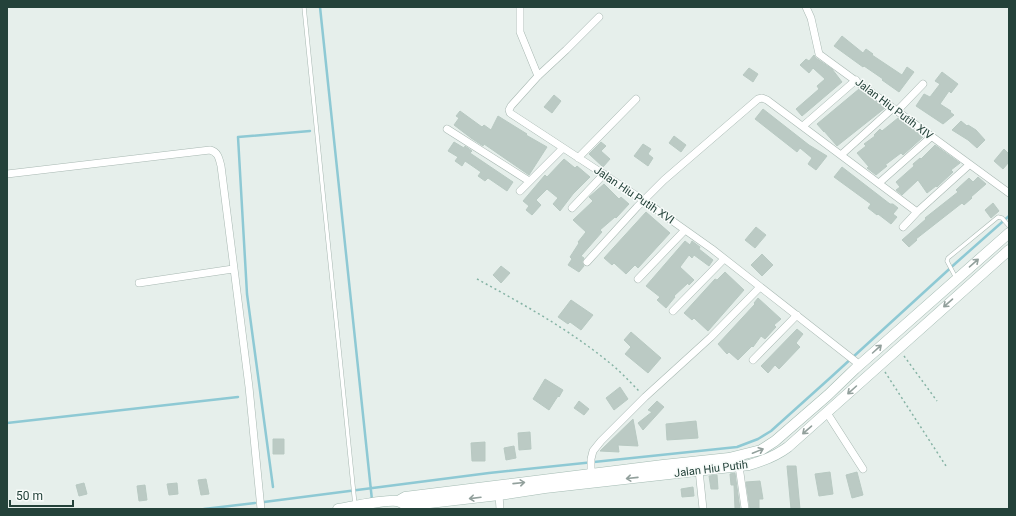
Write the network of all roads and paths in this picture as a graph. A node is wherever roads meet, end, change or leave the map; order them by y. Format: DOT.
graph roads {
  1 [pos="304,7"];
  2 [pos="520,7"];
  3 [pos="806,7"];
  4 [pos="600,17"];
  5 [pos="538,76"];
  6 [pos="856,80"];
  7 [pos="923,84"];
  8 [pos="636,99"];
  9 [pos="895,109"];
  10 [pos="803,126"];
  11 [pos="447,129"];
  12 [pos="931,137"];
  13 [pos="563,148"];
  14 [pos="841,155"];
  15 [pos="578,158"];
  16 [pos="969,165"];
  17 [pos="7,174"];
  18 [pos="604,174"];
  19 [pos="529,181"];
  20 [pos="879,183"];
  21 [pos="520,191"];
  22 [pos="1009,193"];
  23 [pos="644,200"];
  24 [pos="572,208"];
  25 [pos="917,212"];
  26 [pos="1009,226"];
  27 [pos="903,228"];
  28 [pos="685,230"];
  29 [pos="1009,233"];
  30 [pos="1009,250"];
  31 [pos="724,259"];
  32 [pos="587,262"];
  33 [pos="234,269"];
  34 [pos="957,278"];
  35 [pos="477,279"];
  36 [pos="638,279"];
  37 [pos="139,283"];
  38 [pos="760,287"];
  39 [pos="673,310"];
  40 [pos="797,315"];
  41 [pos="898,348"];
  42 [pos="754,360"];
  43 [pos="880,364"];
  44 [pos="860,365"];
  45 [pos="828,395"];
  46 [pos="645,397"];
  47 [pos="937,401"];
  48 [pos="836,404"];
  49 [pos="827,413"];
  50 [pos="739,466"];
  51 [pos="946,466"];
  52 [pos="863,469"];
  53 [pos="699,470"];
  54 [pos="648,472"];
  55 [pos="591,474"];
  56 [pos="499,495"];
  57 [pos="398,501"];
  58 [pos="357,506"];
  59 [pos="745,508"];
  60 [pos="261,509"];
  61 [pos="338,509"];
  62 [pos="500,509"];
  63 [pos="703,509"];
  1 -- 58 [label="lane"];
  2 -- 5 [label="street"];
  3 -- 6 [label="street, Jalan Hiu Putih XIV"];
  4 -- 5 [label="street, Jalan Hiu Putih XVI"];
  5 -- 13 [label="street, Jalan Hiu Putih XVI"];
  6 -- 9 [label="street, Jalan Hiu Putih XIV"];
  6 -- 10 [label="street"];
  7 -- 9 [label="street"];
  8 -- 15 [label="street"];
  9 -- 12 [label="street, Jalan Hiu Putih XIV"];
  9 -- 14 [label="street"];
  10 -- 14 [label="street"];
  10 -- 23 [label="street"];
  11 -- 19 [label="street"];
  12 -- 16 [label="street, Jalan Hiu Putih XIV"];
  12 -- 20 [label="street"];
  13 -- 15 [label="street, Jalan Hiu Putih XVI"];
  13 -- 19 [label="street"];
  14 -- 20 [label="street"];
  15 -- 18 [label="street, Jalan Hiu Putih XVI"];
  16 -- 22 [label="street, Jalan Hiu Putih XIV"];
  16 -- 25 [label="street"];
  17 -- 33 [label="street"];
  18 -- 23 [label="street, Jalan Hiu Putih XVI"];
  18 -- 24 [label="street"];
  19 -- 21 [label="street"];
  20 -- 25 [label="street"];
  23 -- 28 [label="street, Jalan Hiu Putih XVI"];
  23 -- 32 [label="street"];
  25 -- 27 [label="street"];
  26 -- 34 [label="lane"];
  28 -- 31 [label="street, Jalan Hiu Putih XVI"];
  28 -- 36 [label="street"];
  34 -- 29 [label="street, one-way"];
  30 -- 41 [label="street, Jalan Hiu Putih, one-way"];
  31 -- 38 [label="street, Jalan Hiu Putih XVI"];
  31 -- 39 [label="street"];
  33 -- 37 [label="street"];
  33 -- 60 [label="street"];
  44 -- 34 [label="street, one-way"];
  35 -- 46 [label="path"];
  38 -- 40 [label="street, Jalan Hiu Putih XVI"];
  38 -- 46 [label="street"];
  40 -- 42 [label="street"];
  40 -- 44 [label="street, Jalan Hiu Putih XVI"];
  41 -- 43 [label="street, Jalan Hiu Putih"];
  41 -- 47 [label="path"];
  43 -- 48 [label="street, Jalan Hiu Putih, one-way"];
  43 -- 51 [label="path"];
  44 -- 45 [label="street"];
  45 -- 48 [label="street"];
  54 -- 45 [label="street, one-way"];
  46 -- 55 [label="street"];
  48 -- 49 [label="street, Jalan Hiu Putih"];
  49 -- 50 [label="street, Jalan Hiu Putih, one-way"];
  49 -- 52 [label="street"];
  50 -- 53 [label="street, Jalan Hiu Putih"];
  50 -- 59 [label="street"];
  53 -- 54 [label="street, Jalan Hiu Putih"];
  53 -- 63 [label="street"];
  54 -- 55 [label="street"];
  54 -- 56 [label="street, Jalan Hiu Putih, one-way"];
  57 -- 55 [label="street, one-way"];
  56 -- 57 [label="street, Jalan Hiu Putih, one-way"];
  56 -- 62 [label="street"];
  57 -- 58 [label="street, Jalan Hiu Putih"];
  58 -- 61 [label="street, Jalan Hiu Putih"];
}
